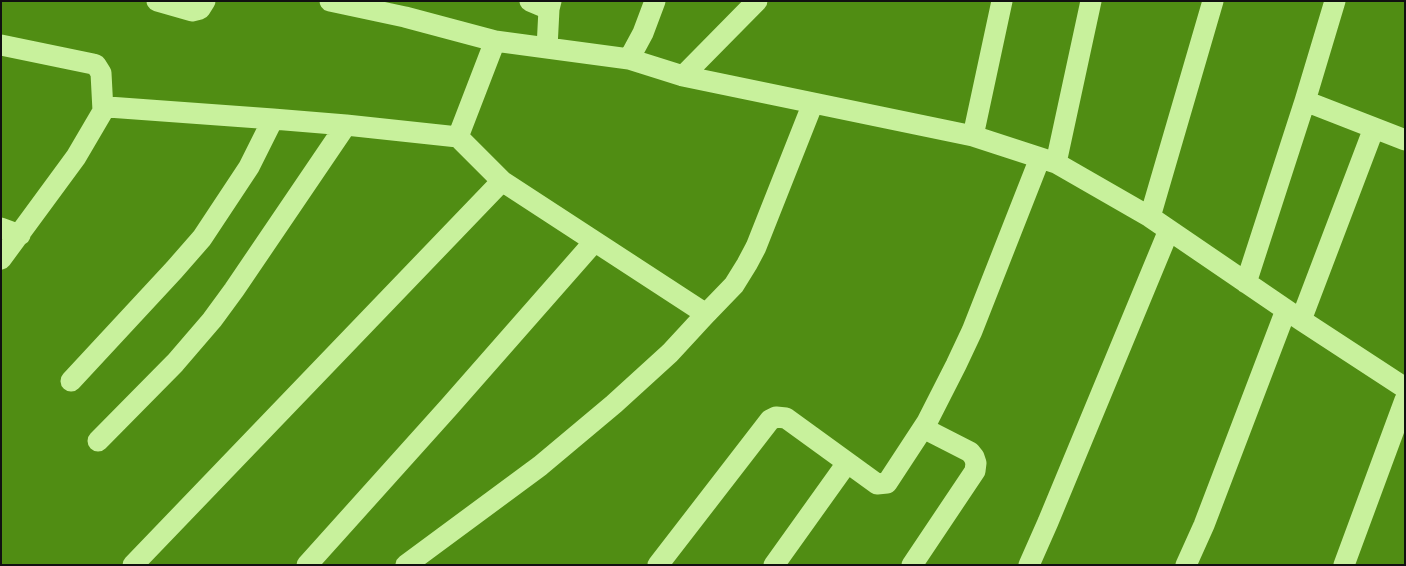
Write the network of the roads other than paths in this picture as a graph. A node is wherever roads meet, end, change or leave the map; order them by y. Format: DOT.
graph roads {
  1 [pos="158,1"];
  2 [pos="205,1"];
  3 [pos="330,1"];
  4 [pos="530,1"];
  5 [pos="757,1"];
  6 [pos="1002,1"];
  7 [pos="1091,1"];
  8 [pos="1212,1"];
  9 [pos="1335,1"];
  10 [pos="655,2"];
  11 [pos="550,5"];
  12 [pos="495,41"];
  13 [pos="1,45"];
  14 [pos="547,48"];
  15 [pos="629,59"];
  16 [pos="683,76"];
  17 [pos="1305,101"];
  18 [pos="813,103"];
  19 [pos="103,111"];
  20 [pos="273,119"];
  21 [pos="346,125"];
  22 [pos="1374,128"];
  23 [pos="973,136"];
  24 [pos="458,138"];
  25 [pos="1405,140"];
  26 [pos="1048,161"];
  27 [pos="502,181"];
  28 [pos="1150,217"];
  29 [pos="1169,230"];
  30 [pos="10,231"];
  31 [pos="594,242"];
  32 [pos="1,259"];
  33 [pos="1246,283"];
  34 [pos="706,314"];
  35 [pos="1293,315"];
  36 [pos="71,381"];
  37 [pos="1405,388"];
  38 [pos="1405,400"];
  39 [pos="923,428"];
  40 [pos="98,442"];
  41 [pos="847,463"];
  42 [pos="132,565"];
  43 [pos="306,565"];
  44 [pos="406,565"];
  45 [pos="658,565"];
  46 [pos="774,565"];
  47 [pos="912,565"];
  48 [pos="1028,565"];
  49 [pos="1186,565"];
  50 [pos="1344,565"];
  1 -- 2 [label="street"];
  3 -- 12 [label="street"];
  4 -- 11 [label="street"];
  5 -- 16 [label="street"];
  6 -- 23 [label="street"];
  7 -- 26 [label="street"];
  8 -- 28 [label="street"];
  9 -- 17 [label="street"];
  10 -- 15 [label="street"];
  11 -- 14 [label="street"];
  12 -- 14 [label="street"];
  12 -- 24 [label="street"];
  13 -- 19 [label="street"];
  14 -- 15 [label="street"];
  15 -- 16 [label="street"];
  16 -- 18 [label="street"];
  17 -- 22 [label="street"];
  17 -- 33 [label="street"];
  18 -- 23 [label="street"];
  18 -- 34 [label="street"];
  19 -- 20 [label="street"];
  19 -- 30 [label="street"];
  20 -- 21 [label="street"];
  20 -- 36 [label="street"];
  21 -- 24 [label="street"];
  21 -- 40 [label="street"];
  22 -- 25 [label="street"];
  22 -- 35 [label="street"];
  23 -- 26 [label="street"];
  24 -- 27 [label="street"];
  26 -- 28 [label="street"];
  26 -- 39 [label="street"];
  27 -- 31 [label="street"];
  27 -- 42 [label="street"];
  28 -- 29 [label="street"];
  29 -- 33 [label="street"];
  29 -- 48 [label="street"];
  30 -- 32 [label="street"];
  31 -- 34 [label="street"];
  31 -- 43 [label="street"];
  33 -- 35 [label="street"];
  34 -- 44 [label="street"];
  35 -- 37 [label="street"];
  35 -- 49 [label="street"];
  38 -- 50 [label="street"];
  39 -- 41 [label="street"];
  39 -- 47 [label="street"];
  41 -- 45 [label="street"];
  41 -- 46 [label="street"];
}
